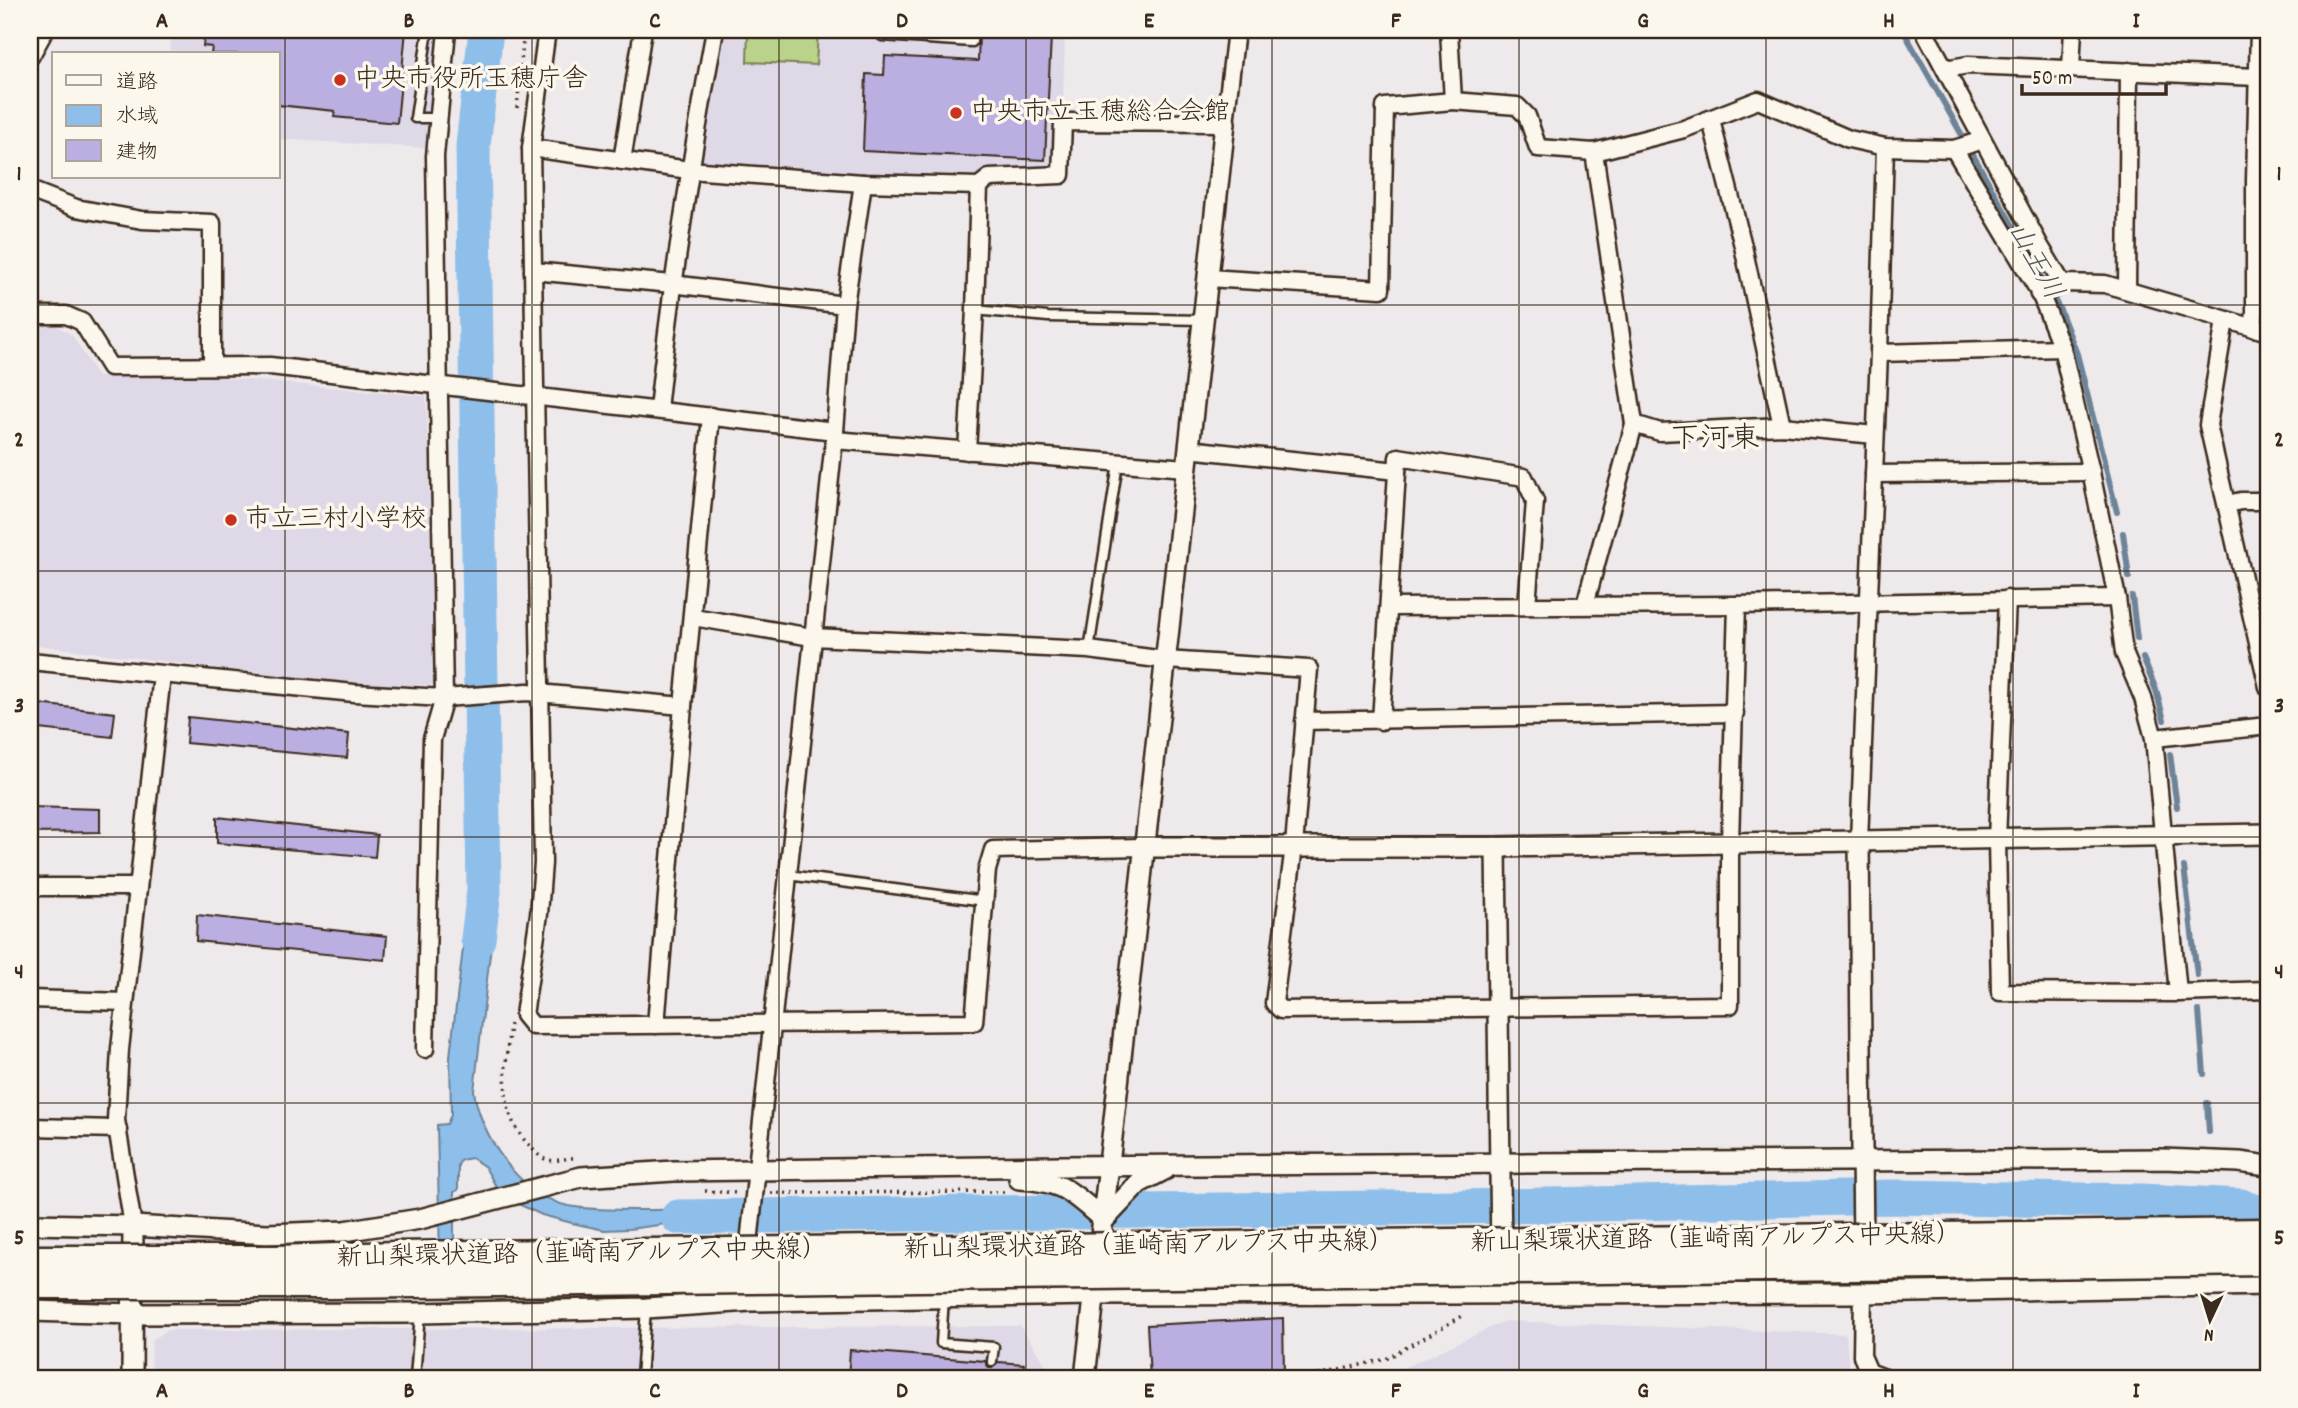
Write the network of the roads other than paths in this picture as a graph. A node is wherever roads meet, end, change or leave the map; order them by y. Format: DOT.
graph roads {
  1 [pos="45,30"];
  2 [pos="428,30"];
  3 [pos="447,30"];
  4 [pos="547,30"];
  5 [pos="643,30"];
  6 [pos="715,30"];
  7 [pos="883,30"];
  8 [pos="973,30"];
  9 [pos="1236,30"];
  10 [pos="1449,30"];
  11 [pos="1924,30"];
  12 [pos="2073,30"];
  13 [pos="2259,30"];
  14 [pos="30,57"];
  15 [pos="2071,68"];
  16 [pos="1945,69"];
  17 [pos="2129,71"];
  18 [pos="2258,77"];
  19 [pos="1453,101"];
  20 [pos="438,118"];
  21 [pos="1711,120"];
  22 [pos="1225,123"];
  23 [pos="1968,145"];
  24 [pos="1885,147"];
  25 [pos="531,148"];
  26 [pos="1594,152"];
  27 [pos="622,161"];
  28 [pos="689,170"];
  29 [pos="2261,180"];
  30 [pos="863,183"];
  31 [pos="979,186"];
  32 [pos="30,190"];
  33 [pos="533,271"];
  34 [pos="1208,278"];
  35 [pos="672,284"];
  36 [pos="2061,284"];
  37 [pos="2127,290"];
  38 [pos="2040,293"];
  39 [pos="845,305"];
  40 [pos="975,310"];
  41 [pos="30,314"];
  42 [pos="1203,320"];
  43 [pos="2225,320"];
  44 [pos="2260,330"];
  45 [pos="2062,348"];
  46 [pos="1879,353"];
  47 [pos="212,366"];
  48 [pos="438,384"];
  49 [pos="536,395"];
  50 [pos="658,409"];
  51 [pos="711,416"];
  52 [pos="1634,425"];
  53 [pos="1782,426"];
  54 [pos="1875,435"];
  55 [pos="835,436"];
  56 [pos="967,451"];
  57 [pos="1187,459"];
  58 [pos="1118,463"];
  59 [pos="1397,471"];
  60 [pos="2091,472"];
  61 [pos="1874,474"];
  62 [pos="2268,500"];
  63 [pos="2227,504"];
  64 [pos="2117,597"];
  65 [pos="2007,599"];
  66 [pos="1869,602"];
  67 [pos="1738,605"];
  68 [pos="1527,606"];
  69 [pos="1585,606"];
  70 [pos="1390,607"];
  71 [pos="693,617"];
  72 [pos="812,637"];
  73 [pos="1089,650"];
  74 [pos="1164,660"];
  75 [pos="30,661"];
  76 [pos="162,675"];
  77 [pos="2268,687"];
  78 [pos="542,692"];
  79 [pos="444,698"];
  80 [pos="682,706"];
  81 [pos="1735,713"];
  82 [pos="1304,721"];
  83 [pos="1381,721"];
  84 [pos="2268,726"];
  85 [pos="2154,738"];
  86 [pos="2268,834"];
  87 [pos="2164,836"];
  88 [pos="1997,839"];
  89 [pos="1859,841"];
  90 [pos="1730,842"];
  91 [pos="1294,846"];
  92 [pos="1143,847"];
  93 [pos="1496,847"];
  94 [pos="788,875"];
  95 [pos="30,887"];
  96 [pos="138,887"];
  97 [pos="985,901"];
  98 [pos="2268,990"];
  99 [pos="2183,993"];
  100 [pos="30,999"];
  101 [pos="125,1002"];
  102 [pos="1498,1007"];
  103 [pos="772,1025"];
  104 [pos="656,1026"];
  105 [pos="425,1049"];
  106 [pos="30,1127"];
  107 [pos="118,1129"];
  108 [pos="1862,1161"];
  109 [pos="1499,1164"];
  110 [pos="1110,1166"];
  111 [pos="2268,1166"];
  112 [pos="1172,1167"];
  113 [pos="938,1168"];
  114 [pos="757,1171"];
  115 [pos="1116,1197"];
  116 [pos="30,1224"];
  117 [pos="133,1226"];
  118 [pos="1102,1230"];
  119 [pos="2268,1234"];
  120 [pos="30,1244"];
  121 [pos="396,1257"];
  122 [pos="2268,1260"];
  123 [pos="30,1261"];
  124 [pos="30,1283"];
  125 [pos="2268,1285"];
  126 [pos="1863,1293"];
  127 [pos="1502,1294"];
  128 [pos="1094,1295"];
  129 [pos="1032,1296"];
  130 [pos="1207,1296"];
  131 [pos="944,1298"];
  132 [pos="751,1301"];
  133 [pos="646,1308"];
  134 [pos="30,1311"];
  135 [pos="420,1313"];
  136 [pos="133,1314"];
  137 [pos="992,1361"];
  138 [pos="132,1378"];
  139 [pos="415,1378"];
  140 [pos="641,1378"];
  141 [pos="1085,1378"];
  142 [pos="1885,1378"];
  1 -- 14 [label="street"];
  2 -- 20 [label="lane"];
  3 -- 20 [label="street"];
  4 -- 25 [label="street"];
  5 -- 27 [label="street"];
  6 -- 28 [label="street"];
  7 -- 8 [label="lane"];
  9 -- 22 [label="street"];
  10 -- 19 [label="street"];
  11 -- 16 [label="street"];
  12 -- 15 [label="street"];
  13 -- 18 [label="street"];
  15 -- 16 [label="street"];
  15 -- 17 [label="street"];
  16 -- 23 [label="street"];
  17 -- 18 [label="street"];
  17 -- 37 [label="street"];
  18 -- 29 [label="street"];
  19 -- 26 [label="street"];
  19 -- 34 [label="street"];
  20 -- 48 [label="street"];
  21 -- 24 [label="street"];
  21 -- 26 [label="street"];
  21 -- 53 [label="street"];
  22 -- 31 [label="street"];
  22 -- 34 [label="street"];
  23 -- 24 [label="street"];
  23 -- 36 [label="street"];
  23 -- 38 [label="street"];
  24 -- 46 [label="street"];
  25 -- 27 [label="street"];
  25 -- 33 [label="street"];
  26 -- 52 [label="street"];
  27 -- 28 [label="street"];
  28 -- 30 [label="street"];
  28 -- 35 [label="street"];
  29 -- 44 [label="street"];
  30 -- 31 [label="street"];
  30 -- 39 [label="street"];
  31 -- 40 [label="street"];
  32 -- 47 [label="street"];
  33 -- 35 [label="street"];
  33 -- 49 [label="street"];
  34 -- 42 [label="street"];
  35 -- 39 [label="street"];
  35 -- 50 [label="street"];
  36 -- 37 [label="street"];
  36 -- 38 [label="street"];
  37 -- 43 [label="street"];
  38 -- 45 [label="street"];
  39 -- 55 [label="street"];
  40 -- 42 [label="lane"];
  40 -- 56 [label="street"];
  41 -- 47 [label="street"];
  42 -- 57 [label="street"];
  43 -- 44 [label="street"];
  43 -- 63 [label="street"];
  45 -- 46 [label="street"];
  45 -- 60 [label="street"];
  46 -- 54 [label="street"];
  47 -- 48 [label="street"];
  48 -- 49 [label="street"];
  48 -- 79 [label="street"];
  49 -- 50 [label="street"];
  49 -- 78 [label="street"];
  50 -- 51 [label="street"];
  51 -- 55 [label="street"];
  51 -- 71 [label="street"];
  52 -- 53 [label="street"];
  52 -- 69 [label="street"];
  53 -- 54 [label="street"];
  54 -- 61 [label="street"];
  55 -- 56 [label="street"];
  55 -- 72 [label="street"];
  56 -- 58 [label="street"];
  57 -- 58 [label="street"];
  57 -- 59 [label="street"];
  57 -- 74 [label="street"];
  58 -- 73 [label="lane"];
  59 -- 68 [label="street"];
  59 -- 70 [label="street"];
  60 -- 61 [label="street"];
  60 -- 64 [label="street"];
  61 -- 66 [label="street"];
  62 -- 63 [label="street"];
  63 -- 77 [label="street"];
  64 -- 65 [label="street"];
  64 -- 85 [label="street"];
  65 -- 66 [label="street"];
  65 -- 88 [label="street"];
  66 -- 67 [label="street"];
  66 -- 89 [label="street"];
  67 -- 69 [label="street"];
  67 -- 81 [label="street"];
  68 -- 69 [label="street"];
  68 -- 70 [label="street"];
  70 -- 83 [label="street"];
  71 -- 72 [label="street"];
  71 -- 80 [label="street"];
  72 -- 73 [label="street"];
  72 -- 94 [label="street"];
  73 -- 74 [label="street"];
  74 -- 82 [label="street"];
  74 -- 92 [label="street"];
  75 -- 76 [label="street"];
  76 -- 79 [label="street"];
  76 -- 96 [label="street"];
  78 -- 79 [label="street"];
  78 -- 80 [label="street"];
  78 -- 104 [label="street"];
  79 -- 105 [label="street"];
  80 -- 104 [label="street"];
  81 -- 83 [label="street"];
  81 -- 90 [label="street"];
  82 -- 83 [label="street"];
  82 -- 91 [label="street"];
  84 -- 85 [label="street"];
  85 -- 87 [label="street"];
  86 -- 87 [label="street"];
  87 -- 88 [label="street"];
  87 -- 99 [label="street"];
  88 -- 89 [label="street"];
  88 -- 99 [label="street"];
  89 -- 90 [label="street"];
  89 -- 108 [label="street"];
  90 -- 93 [label="street"];
  90 -- 102 [label="street"];
  91 -- 92 [label="street"];
  91 -- 93 [label="street"];
  91 -- 102 [label="street"];
  92 -- 97 [label="street"];
  92 -- 110 [label="street"];
  93 -- 102 [label="street"];
  94 -- 97 [label="lane"];
  94 -- 103 [label="street"];
  95 -- 96 [label="street"];
  96 -- 101 [label="street"];
  97 -- 103 [label="street"];
  98 -- 99 [label="street"];
  100 -- 101 [label="street"];
  101 -- 107 [label="street"];
  102 -- 109 [label="street"];
  103 -- 104 [label="street"];
  103 -- 114 [label="street"];
  106 -- 107 [label="street"];
  107 -- 117 [label="street"];
  108 -- 109 [label="street"];
  108 -- 111 [label="street"];
  108 -- 126 [label="street"];
  109 -- 112 [label="street"];
  109 -- 127 [label="street"];
  110 -- 112 [label="street"];
  110 -- 113 [label="street"];
  110 -- 115 [label="street"];
  112 -- 115 [label="street"];
  113 -- 114 [label="street"];
  113 -- 118 [label="street"];
  114 -- 117 [label="street"];
  114 -- 132 [label="street"];
  115 -- 118 [label="street"];
  116 -- 117 [label="street"];
  117 -- 136 [label="street"];
  118 -- 128 [label="street"];
  118 -- 129 [label="street"];
  118 -- 130 [label="street"];
  119 -- 121 [label="highway, 新山梨環状道路（韮崎南アルプス中央線）, bridge"];
  120 -- 121 [label="highway, bridge"];
  121 -- 123 [label="highway, 新山梨環状道路（韮崎南アルプス中央線）, bridge"];
  122 -- 124 [label="highway, 新山梨環状道路（韮崎南アルプス中央線）, bridge"];
  125 -- 126 [label="street"];
  126 -- 127 [label="street"];
  126 -- 142 [label="street"];
  127 -- 130 [label="street"];
  128 -- 129 [label="street"];
  128 -- 130 [label="street"];
  128 -- 141 [label="street"];
  129 -- 131 [label="street"];
  131 -- 132 [label="street"];
  131 -- 137 [label="lane"];
  132 -- 133 [label="street"];
  133 -- 135 [label="street"];
  133 -- 140 [label="lane"];
  134 -- 136 [label="street"];
  135 -- 136 [label="street"];
  135 -- 139 [label="lane"];
  136 -- 138 [label="street"];
}
